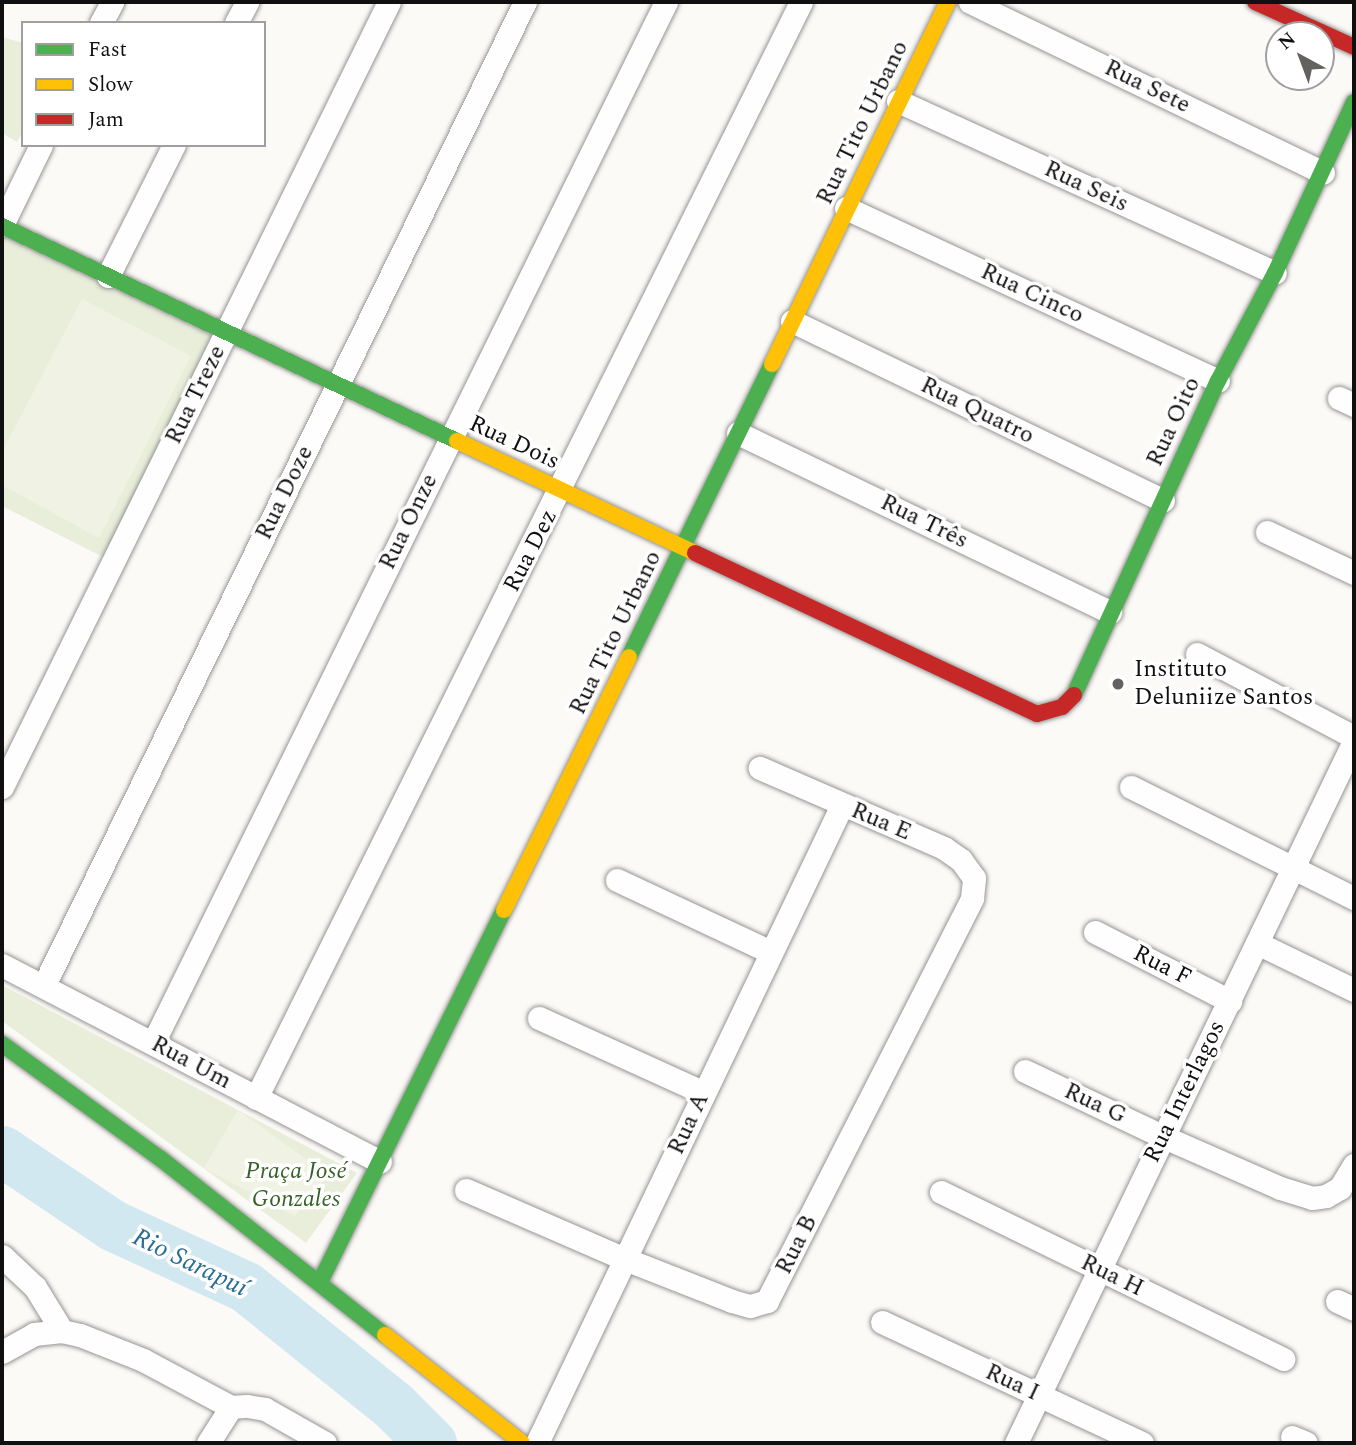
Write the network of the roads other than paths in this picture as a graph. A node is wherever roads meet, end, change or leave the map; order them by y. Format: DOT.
graph roads {
  1 [pos="112,2"];
  2 [pos="247,2"];
  3 [pos="389,2"];
  4 [pos="525,2"];
  5 [pos="666,2"];
  6 [pos="801,2"];
  7 [pos="948,2"];
  8 [pos="971,2"];
  9 [pos="1255,2"];
  10 [pos="102,21"];
  11 [pos="237,21"];
  12 [pos="1354,47"];
  13 [pos="898,101"];
  14 [pos="1354,102"];
  15 [pos="40,147"];
  16 [pos="173,147"];
  17 [pos="1324,173"];
  18 [pos="846,208"];
  19 [pos="2,226"];
  20 [pos="1275,274"];
  21 [pos="108,276"];
  22 [pos="792,321"];
  23 [pos="226,332"];
  24 [pos="1218,381"];
  25 [pos="338,385"];
  26 [pos="738,433"];
  27 [pos="450,438"];
  28 [pos="561,491"];
  29 [pos="1163,500"];
  30 [pos="1267,532"];
  31 [pos="682,548"];
  32 [pos="1354,573"];
  33 [pos="1110,612"];
  34 [pos="1197,654"];
  35 [pos="1007,702"];
  36 [pos="1354,739"];
  37 [pos="760,768"];
  38 [pos="2,787"];
  39 [pos="1131,787"];
  40 [pos="842,805"];
  41 [pos="1294,869"];
  42 [pos="617,880"];
  43 [pos="972,898"];
  44 [pos="1354,898"];
  45 [pos="1095,932"];
  46 [pos="1257,943"];
  47 [pos="771,952"];
  48 [pos="2,965"];
  49 [pos="44,985"];
  50 [pos="1354,990"];
  51 [pos="1230,1000"];
  52 [pos="539,1018"];
  53 [pos="153,1043"];
  54 [pos="2,1044"];
  55 [pos="1025,1071"];
  56 [pos="704,1093"];
  57 [pos="256,1098"];
  58 [pos="1164,1137"];
  59 [pos="380,1162"];
  60 [pos="1354,1165"];
  61 [pos="466,1190"];
  62 [pos="941,1192"];
  63 [pos="2,1256"];
  64 [pos="625,1259"];
  65 [pos="1099,1270"];
  66 [pos="320,1282"];
  67 [pos="882,1322"];
  68 [pos="62,1331"];
  69 [pos="2,1352"];
  70 [pos="1284,1359"];
  71 [pos="1039,1395"];
  72 [pos="231,1407"];
  73 [pos="208,1443"];
  74 [pos="325,1443"];
  75 [pos="522,1443"];
  76 [pos="537,1443"];
  77 [pos="1016,1443"];
  78 [pos="1142,1443"];
  1 -- 10 [label="street"];
  2 -- 11 [label="street"];
  3 -- 23 [label="street, Rua Treze"];
  4 -- 25 [label="street, Rua Doze"];
  5 -- 27 [label="street, Rua Onze"];
  6 -- 28 [label="street, Rua Dez"];
  7 -- 13 [label="street, Rua Tito Urbano"];
  8 -- 17 [label="street, Rua Sete"];
  9 -- 12 [label="street"];
  13 -- 18 [label="street, Rua Tito Urbano"];
  13 -- 20 [label="street, Rua Seis"];
  14 -- 17 [label="street, Rua Oito"];
  15 -- 19 [label="street"];
  16 -- 21 [label="street"];
  17 -- 20 [label="street, Rua Oito"];
  18 -- 22 [label="street, Rua Tito Urbano"];
  18 -- 24 [label="street, Rua Cinco"];
  19 -- 21 [label="street, Rua Dois"];
  20 -- 24 [label="street, Rua Oito"];
  21 -- 23 [label="street, Rua Dois"];
  22 -- 26 [label="street, Rua Tito Urbano"];
  22 -- 29 [label="street, Rua Quatro"];
  23 -- 25 [label="street, Rua Dois"];
  23 -- 38 [label="street, Rua Treze"];
  24 -- 29 [label="street, Rua Oito"];
  25 -- 27 [label="street, Rua Dois"];
  25 -- 49 [label="street, Rua Doze"];
  26 -- 31 [label="street, Rua Tito Urbano"];
  26 -- 33 [label="street, Rua Três"];
  27 -- 28 [label="street, Rua Dois"];
  27 -- 53 [label="street, Rua Onze"];
  28 -- 31 [label="street, Rua Dois"];
  28 -- 57 [label="street, Rua Dez"];
  29 -- 33 [label="street, Rua Oito"];
  30 -- 32 [label="street"];
  31 -- 35 [label="street, Rua Dois"];
  31 -- 59 [label="street, Rua Tito Urbano"];
  33 -- 35 [label="street, Rua Oito"];
  34 -- 36 [label="street"];
  36 -- 41 [label="street, Rua Interlagos"];
  37 -- 40 [label="street, Rua E"];
  39 -- 41 [label="street"];
  40 -- 43 [label="street, Rua E"];
  40 -- 47 [label="street, Rua A"];
  41 -- 44 [label="street"];
  41 -- 46 [label="street, Rua Interlagos"];
  42 -- 47 [label="street"];
  43 -- 64 [label="street, Rua B"];
  45 -- 51 [label="street, Rua F"];
  46 -- 50 [label="street"];
  46 -- 51 [label="street, Rua Interlagos"];
  47 -- 56 [label="street, Rua A"];
  48 -- 49 [label="street, Rua Um"];
  49 -- 53 [label="street, Rua Um"];
  51 -- 58 [label="street, Rua Interlagos"];
  52 -- 56 [label="street"];
  53 -- 57 [label="street, Rua Um"];
  54 -- 66 [label="street"];
  55 -- 58 [label="street, Rua G"];
  56 -- 64 [label="street, Rua A"];
  57 -- 59 [label="street, Rua Um"];
  58 -- 60 [label="street, Rua G"];
  58 -- 65 [label="street, Rua Interlagos"];
  59 -- 66 [label="street, Rua Tito Urbano"];
  61 -- 64 [label="street, Rua B"];
  62 -- 65 [label="street, Rua H"];
  63 -- 68 [label="street"];
  64 -- 76 [label="street, Rua A"];
  65 -- 70 [label="street, Rua H"];
  65 -- 71 [label="street, Rua Interlagos"];
  66 -- 75 [label="street"];
  67 -- 71 [label="street, Rua I"];
  68 -- 69 [label="street"];
  68 -- 72 [label="street"];
  71 -- 77 [label="street, Rua Interlagos"];
  71 -- 78 [label="street, Rua I"];
  72 -- 73 [label="street"];
  72 -- 74 [label="street"];
}
